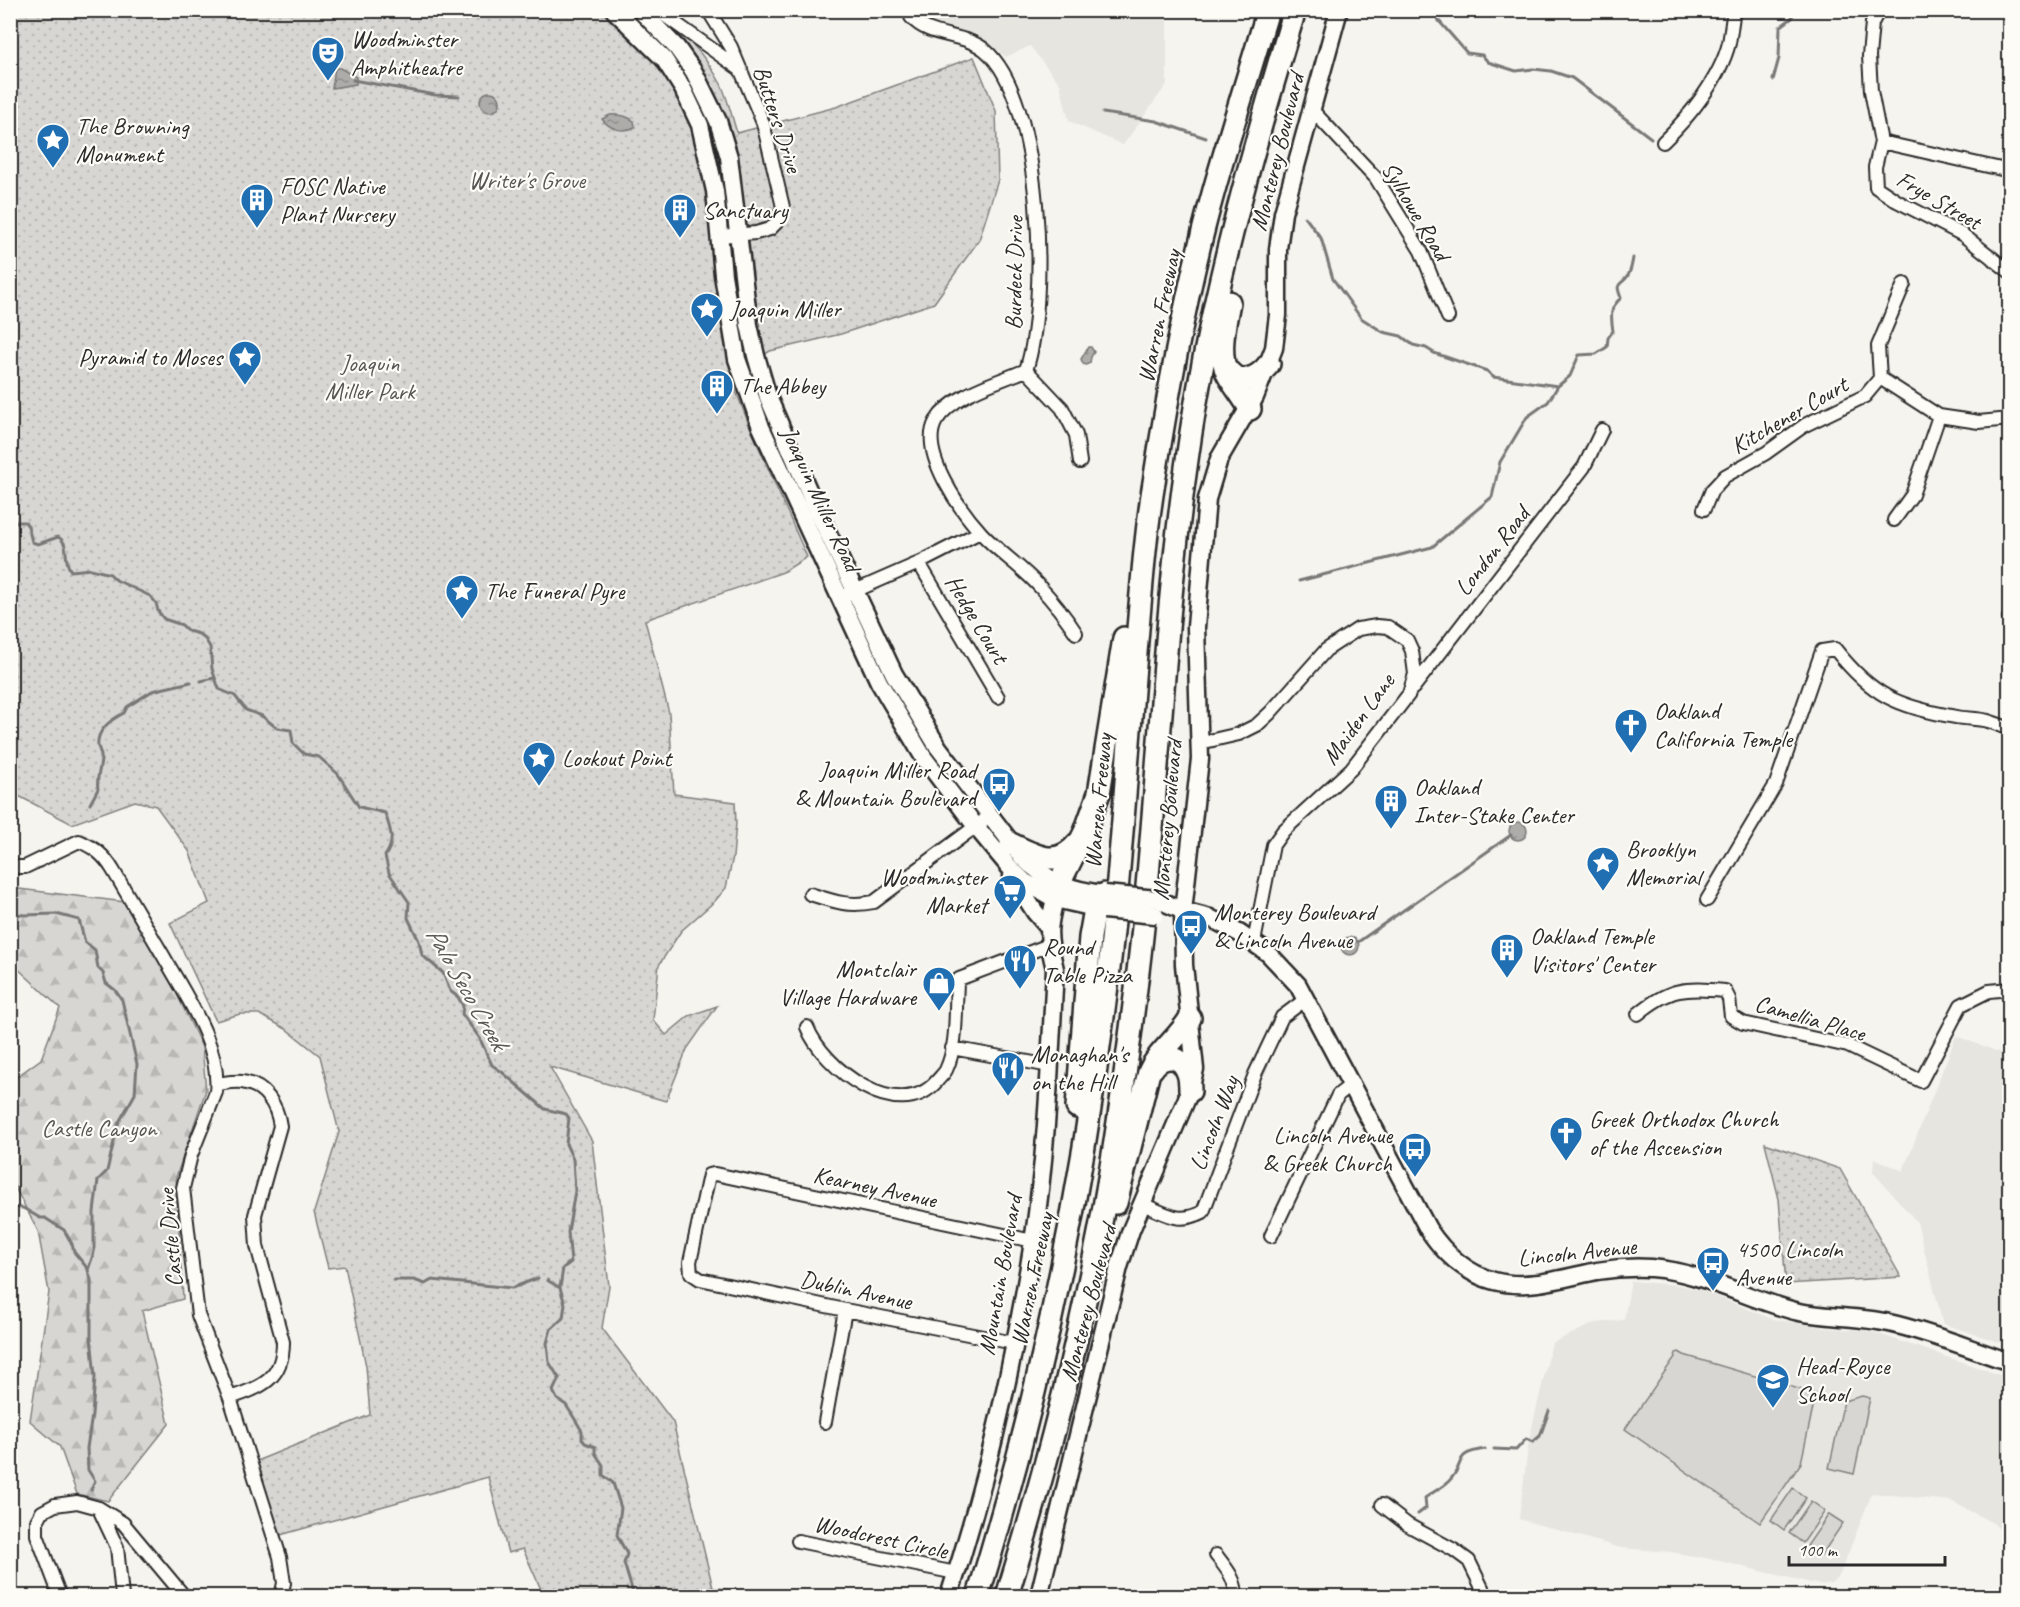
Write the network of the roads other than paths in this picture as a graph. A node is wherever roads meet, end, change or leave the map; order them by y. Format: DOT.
graph roads {
  1 [pos="614,10"];
  2 [pos="640,10"];
  3 [pos="657,10"];
  4 [pos="708,10"];
  5 [pos="910,10"];
  6 [pos="1268,10"];
  7 [pos="1295,10"];
  8 [pos="1339,10"];
  9 [pos="1734,10"];
  10 [pos="1879,10"];
  11 [pos="741,70"];
  12 [pos="1266,104"];
  13 [pos="1311,109"];
  14 [pos="1663,142"];
  15 [pos="1881,142"];
  16 [pos="2010,171"];
  17 [pos="737,235"];
  18 [pos="720,236"];
  19 [pos="2010,272"];
  20 [pos="1904,284"];
  21 [pos="1448,317"];
  22 [pos="1269,364"];
  23 [pos="1224,365"];
  24 [pos="1026,370"];
  25 [pos="1880,378"];
  26 [pos="1250,409"];
  27 [pos="1938,416"];
  28 [pos="2010,420"];
  29 [pos="1602,430"];
  30 [pos="1080,462"];
  31 [pos="1704,509"];
  32 [pos="1894,520"];
  33 [pos="980,531"];
  34 [pos="919,563"];
  35 [pos="1141,581"];
  36 [pos="847,595"];
  37 [pos="1076,633"];
  38 [pos="1409,694"];
  39 [pos="998,697"];
  40 [pos="2010,729"];
  41 [pos="1200,743"];
  42 [pos="991,816"];
  43 [pos="976,828"];
  44 [pos="1085,832"];
  45 [pos="1004,848"];
  46 [pos="10,867"];
  47 [pos="1057,891"];
  48 [pos="810,894"];
  49 [pos="1707,900"];
  50 [pos="1101,904"];
  51 [pos="1183,911"];
  52 [pos="1048,927"];
  53 [pos="1254,942"];
  54 [pos="1049,945"];
  55 [pos="2010,989"];
  56 [pos="1306,999"];
  57 [pos="1638,1014"];
  58 [pos="1190,1018"];
  59 [pos="807,1027"];
  60 [pos="952,1048"];
  61 [pos="1050,1066"];
  62 [pos="1149,1072"];
  63 [pos="217,1084"];
  64 [pos="1352,1084"];
  65 [pos="1190,1091"];
  66 [pos="1142,1204"];
  67 [pos="1271,1236"];
  68 [pos="1033,1241"];
  69 [pos="1094,1259"];
  70 [pos="691,1273"];
  71 [pos="1058,1286"];
  72 [pos="845,1310"];
  73 [pos="1014,1343"];
  74 [pos="2010,1362"];
  75 [pos="230,1398"];
  76 [pos="825,1422"];
  77 [pos="1382,1504"];
  78 [pos="99,1508"];
  79 [pos="798,1541"];
  80 [pos="1216,1555"];
  81 [pos="956,1574"];
  82 [pos="60,1596"];
  83 [pos="122,1596"];
  84 [pos="184,1596"];
  85 [pos="281,1596"];
  86 [pos="949,1596"];
  87 [pos="978,1596"];
  88 [pos="1007,1596"];
  89 [pos="1039,1596"];
  90 [pos="1236,1596"];
  91 [pos="1486,1596"];
  1 -- 18 [label="main road, Joaquin Miller Road"];
  2 -- 17 [label="main road, Joaquin Miller Road"];
  3 -- 11 [label="street"];
  4 -- 11 [label="street, Butters Drive"];
  5 -- 24 [label="street, Burdeck Drive"];
  6 -- 35 [label="highway, Warren Freeway"];
  7 -- 12 [label="highway"];
  8 -- 13 [label="main road, Monterey Boulevard"];
  9 -- 14 [label="street"];
  10 -- 15 [label="street, Frye Street"];
  11 -- 17 [label="street, Butters Drive"];
  12 -- 23 [label="highway"];
  12 -- 69 [label="highway"];
  13 -- 21 [label="street, Sylhowe Road"];
  13 -- 22 [label="main road, Monterey Boulevard"];
  15 -- 16 [label="street"];
  15 -- 19 [label="street, Frye Street"];
  17 -- 18 [label="street, Butters Drive"];
  17 -- 36 [label="main road, Joaquin Miller Road"];
  18 -- 36 [label="main road, Joaquin Miller Road"];
  20 -- 25 [label="street, Kitchener Court"];
  22 -- 23 [label="highway"];
  22 -- 26 [label="main road, Monterey Boulevard"];
  23 -- 26 [label="highway"];
  24 -- 30 [label="street"];
  24 -- 33 [label="street"];
  25 -- 27 [label="street"];
  25 -- 31 [label="street, Kitchener Court"];
  26 -- 41 [label="main road, Monterey Boulevard"];
  27 -- 28 [label="street"];
  27 -- 32 [label="street"];
  29 -- 38 [label="street, London Road"];
  33 -- 34 [label="street"];
  33 -- 37 [label="street"];
  34 -- 36 [label="street"];
  34 -- 39 [label="street, Hedge Court"];
  35 -- 44 [label="highway"];
  35 -- 71 [label="highway, Warren Freeway"];
  36 -- 42 [label="main road, Joaquin Miller Road"];
  36 -- 43 [label="main road, Joaquin Miller Road"];
  38 -- 41 [label="street, Maiden Lane"];
  38 -- 53 [label="street, Maiden Lane"];
  40 -- 49 [label="street"];
  41 -- 51 [label="main road, Monterey Boulevard"];
  42 -- 43 [label="street"];
  42 -- 45 [label="main road, Joaquin Miller Road"];
  43 -- 45 [label="main road, Joaquin Miller Road"];
  43 -- 48 [label="street"];
  44 -- 45 [label="highway"];
  44 -- 47 [label="highway"];
  45 -- 47 [label="main road, Joaquin Miller Road"];
  45 -- 52 [label="main road"];
  46 -- 63 [label="street, Castle Drive"];
  47 -- 50 [label="main road, Lincoln Avenue"];
  47 -- 52 [label="main road, Mountain Boulevard"];
  50 -- 51 [label="main road, Lincoln Avenue, bridge"];
  50 -- 71 [label="highway"];
  51 -- 53 [label="main road, Lincoln Avenue"];
  51 -- 58 [label="main road, Monterey Boulevard"];
  52 -- 54 [label="main road, Mountain Boulevard"];
  53 -- 56 [label="main road, Lincoln Avenue"];
  54 -- 60 [label="street"];
  54 -- 61 [label="main road, Mountain Boulevard"];
  55 -- 57 [label="street, Camellia Place"];
  56 -- 64 [label="main road, Lincoln Avenue"];
  56 -- 66 [label="street, Lincoln Way"];
  58 -- 62 [label="highway"];
  58 -- 65 [label="main road, Monterey Boulevard"];
  59 -- 60 [label="street"];
  60 -- 61 [label="street"];
  61 -- 68 [label="main road, Mountain Boulevard"];
  62 -- 65 [label="highway"];
  62 -- 69 [label="highway"];
  63 -- 75 [label="street, Castle Drive"];
  63 -- 75 [label="street"];
  64 -- 67 [label="street"];
  64 -- 74 [label="main road, Lincoln Avenue"];
  65 -- 66 [label="main road, Monterey Boulevard"];
  66 -- 89 [label="main road, Monterey Boulevard"];
  68 -- 70 [label="street, Kearney Avenue"];
  68 -- 73 [label="main road, Mountain Boulevard"];
  69 -- 88 [label="highway"];
  70 -- 72 [label="street, Dublin Avenue"];
  71 -- 87 [label="highway, Warren Freeway"];
  72 -- 73 [label="street, Dublin Avenue"];
  72 -- 76 [label="street"];
  73 -- 81 [label="main road, Mountain Boulevard"];
  75 -- 85 [label="street, Castle Drive"];
  77 -- 91 [label="street"];
  78 -- 82 [label="street"];
  78 -- 83 [label="street"];
  78 -- 84 [label="street"];
  79 -- 81 [label="street, Woodcrest Circle"];
  80 -- 90 [label="street"];
  81 -- 86 [label="main road, Mountain Boulevard"];
}
